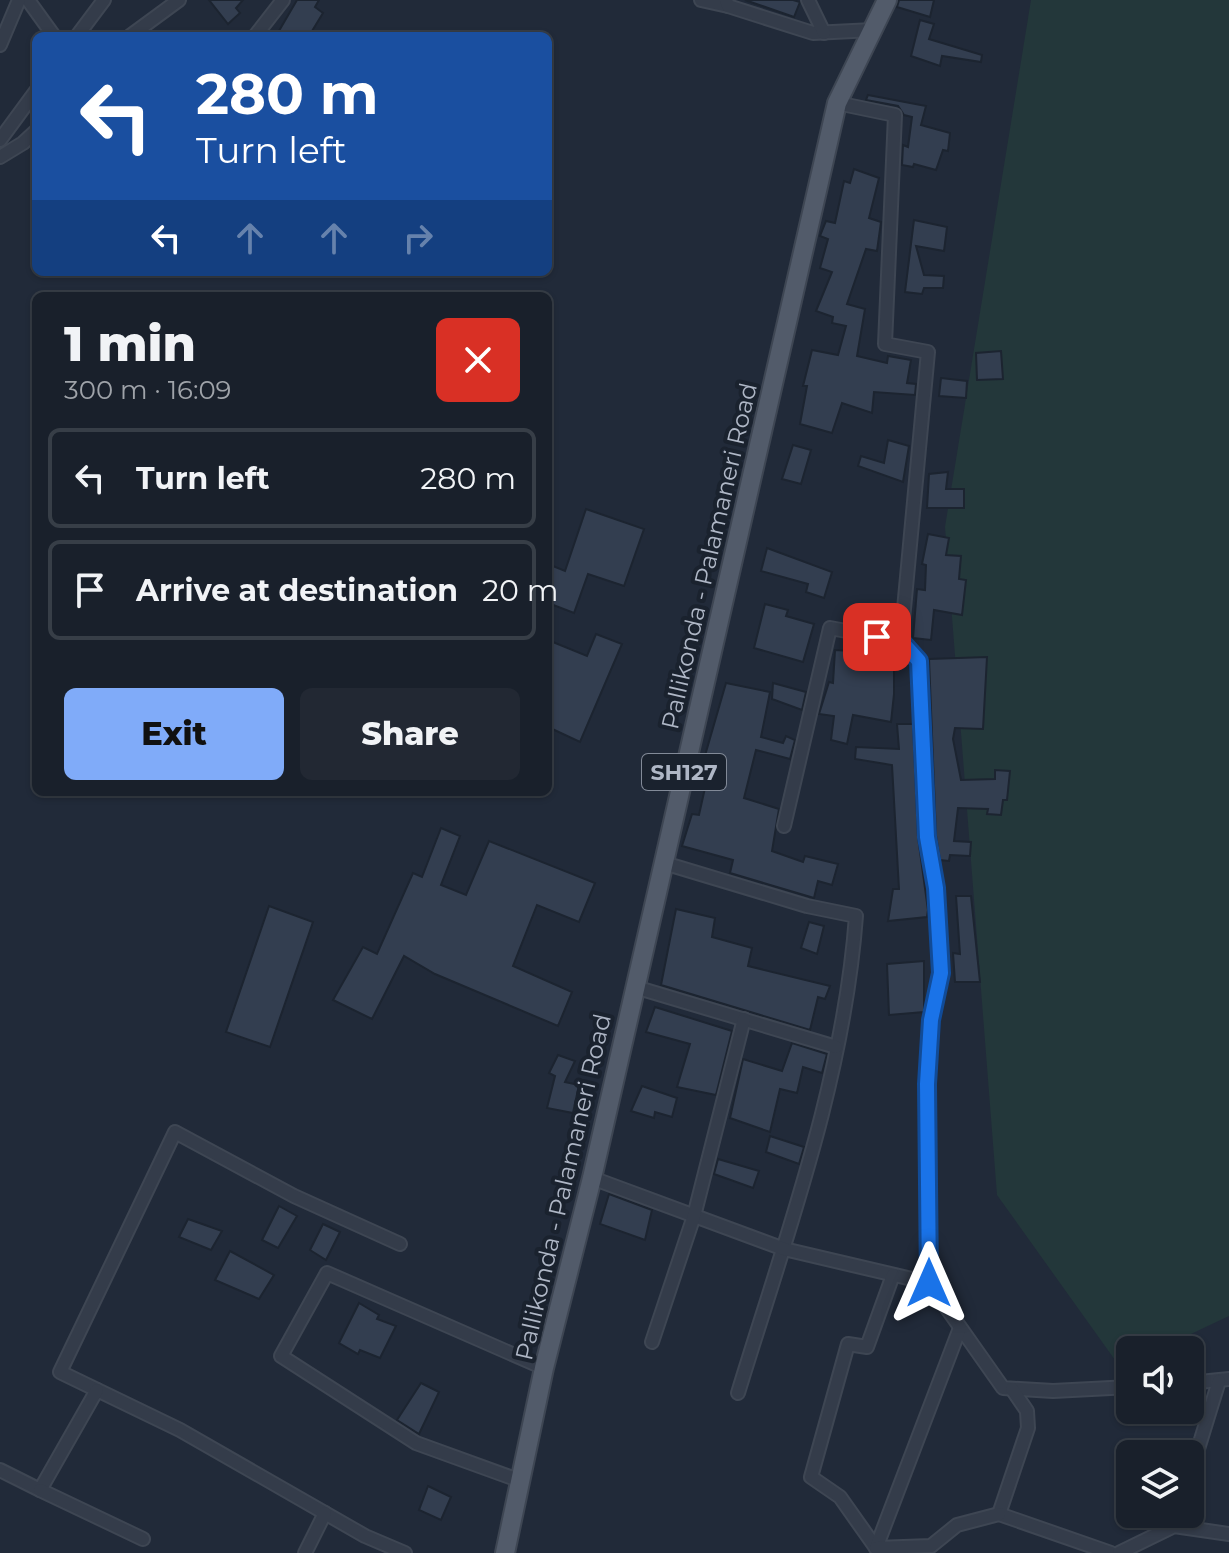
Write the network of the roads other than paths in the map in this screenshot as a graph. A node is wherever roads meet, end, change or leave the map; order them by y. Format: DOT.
graph roads {
  1 [pos="19,0"];
  2 [pos="28,0"];
  3 [pos="104,0"];
  4 [pos="179,0"];
  5 [pos="283,0"];
  6 [pos="701,0"];
  7 [pos="808,0"];
  8 [pos="887,0"];
  9 [pos="727,3"];
  10 [pos="873,30"];
  11 [pos="51,32"];
  12 [pos="80,32"];
  13 [pos="135,32"];
  14 [pos="258,32"];
  15 [pos="824,33"];
  16 [pos="0,45"];
  17 [pos="32,96"];
  18 [pos="837,103"];
  19 [pos="32,135"];
  20 [pos="0,140"];
  21 [pos="0,157"];
  22 [pos="901,641"];
  23 [pos="784,826"];
  24 [pos="664,863"];
  25 [pos="635,987"];
  26 [pos="744,1019"];
  27 [pos="836,1047"];
  28 [pos="592,1178"];
  29 [pos="694,1216"];
  30 [pos="400,1244"];
  31 [pos="784,1249"];
  32 [pos="893,1275"];
  33 [pos="929,1283"];
  34 [pos="960,1328"];
  35 [pos="652,1342"];
  36 [pos="544,1368"];
  37 [pos="1224,1380"];
  38 [pos="1204,1382"];
  39 [pos="1116,1388"];
  40 [pos="1012,1389"];
  41 [pos="97,1390"];
  42 [pos="738,1393"];
  43 [pos="1203,1440"];
  44 [pos="0,1470"];
  45 [pos="521,1481"];
  46 [pos="40,1490"];
  47 [pos="325,1513"];
  48 [pos="999,1514"];
  49 [pos="1204,1527"];
  50 [pos="1162,1528"];
  51 [pos="1229,1534"];
  52 [pos="143,1539"];
  53 [pos="876,1548"];
  54 [pos="305,1553"];
  55 [pos="405,1553"];
  56 [pos="505,1553"];
  57 [pos="1111,1553"];
  58 [pos="1119,1553"];
  1 -- 16 [label="street"];
  2 -- 11 [label="street"];
  3 -- 12 [label="street"];
  4 -- 13 [label="street"];
  5 -- 14 [label="street"];
  6 -- 9 [label="street"];
  7 -- 15 [label="street"];
  8 -- 10 [label="main road, Pallikonda - Palamaneri Road / SH127"];
  9 -- 15 [label="street"];
  10 -- 15 [label="street"];
  10 -- 18 [label="main road, Pallikonda - Palamaneri Road / SH127"];
  17 -- 20 [label="street"];
  18 -- 22 [label="street"];
  18 -- 24 [label="main road, Pallikonda - Palamaneri Road / SH127"];
  19 -- 21 [label="street"];
  22 -- 23 [label="street"];
  22 -- 33 [label="street"];
  24 -- 25 [label="main road, Pallikonda - Palamaneri Road / SH127"];
  24 -- 27 [label="street"];
  25 -- 26 [label="street"];
  25 -- 28 [label="main road, Pallikonda - Palamaneri Road / SH127"];
  26 -- 27 [label="street"];
  26 -- 29 [label="street"];
  27 -- 31 [label="street"];
  28 -- 29 [label="street"];
  28 -- 36 [label="main road, Pallikonda - Palamaneri Road / SH127"];
  29 -- 31 [label="street"];
  29 -- 35 [label="street"];
  30 -- 41 [label="street"];
  31 -- 32 [label="street"];
  31 -- 42 [label="street"];
  32 -- 33 [label="street"];
  32 -- 53 [label="street"];
  33 -- 34 [label="street"];
  34 -- 40 [label="street"];
  34 -- 53 [label="street"];
  36 -- 45 [label="main road, Pallikonda - Palamaneri Road / SH127"];
  36 -- 45 [label="street"];
  37 -- 38 [label="street"];
  37 -- 43 [label="street"];
  39 -- 40 [label="street"];
  40 -- 48 [label="street"];
  41 -- 46 [label="street"];
  41 -- 47 [label="street"];
  44 -- 46 [label="street"];
  45 -- 56 [label="main road, Pallikonda - Palamaneri Road / SH127"];
  46 -- 52 [label="street"];
  47 -- 54 [label="street"];
  47 -- 55 [label="street"];
  48 -- 53 [label="street"];
  48 -- 57 [label="street"];
  49 -- 51 [label="street"];
  50 -- 58 [label="street"];
}
